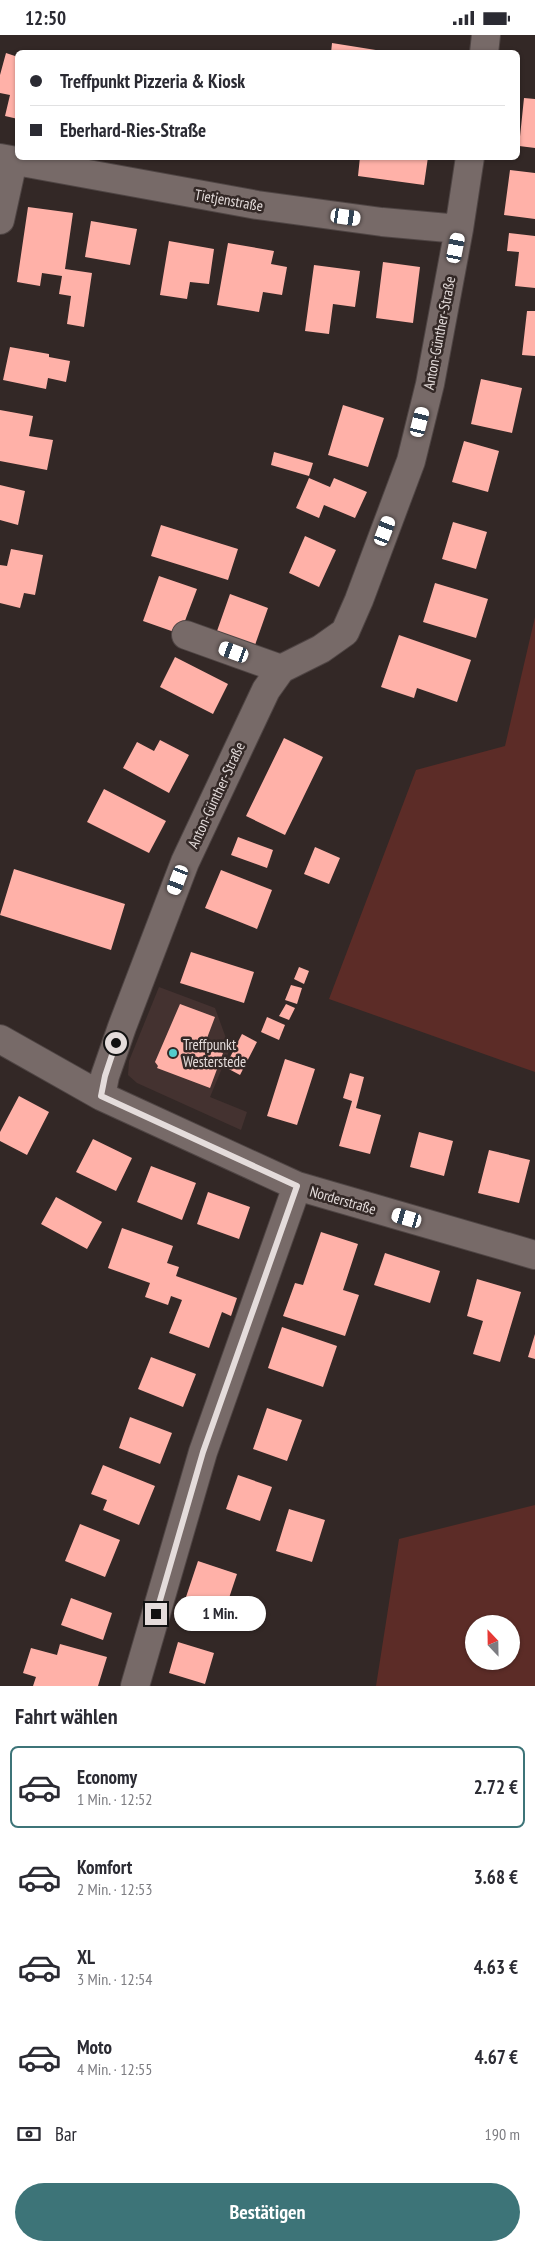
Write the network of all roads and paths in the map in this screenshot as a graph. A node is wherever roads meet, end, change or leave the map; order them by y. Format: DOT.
graph roads {
  1 [pos="486,35"];
  2 [pos="484,50"];
  3 [pos="7,159"];
  4 [pos="470,160"];
  5 [pos="0,220"];
  6 [pos="459,229"];
  7 [pos="186,635"];
  8 [pos="281,669"];
  9 [pos="0,1039"];
  10 [pos="101,1096"];
  11 [pos="297,1186"];
  12 [pos="535,1255"];
  13 [pos="135,1686"];
  1 -- 2 [label="street"];
  3 -- 5 [label="street"];
  3 -- 6 [label="street, Tietjenstraße"];
  4 -- 6 [label="street, Anton-Günther-Straße"];
  6 -- 8 [label="street, Anton-Günther-Straße"];
  7 -- 8 [label="street"];
  8 -- 10 [label="street, Anton-Günther-Straße"];
  9 -- 10 [label="street, Norderstraße"];
  10 -- 11 [label="street, Norderstraße"];
  11 -- 12 [label="street, Norderstraße"];
  11 -- 13 [label="street"];
}
